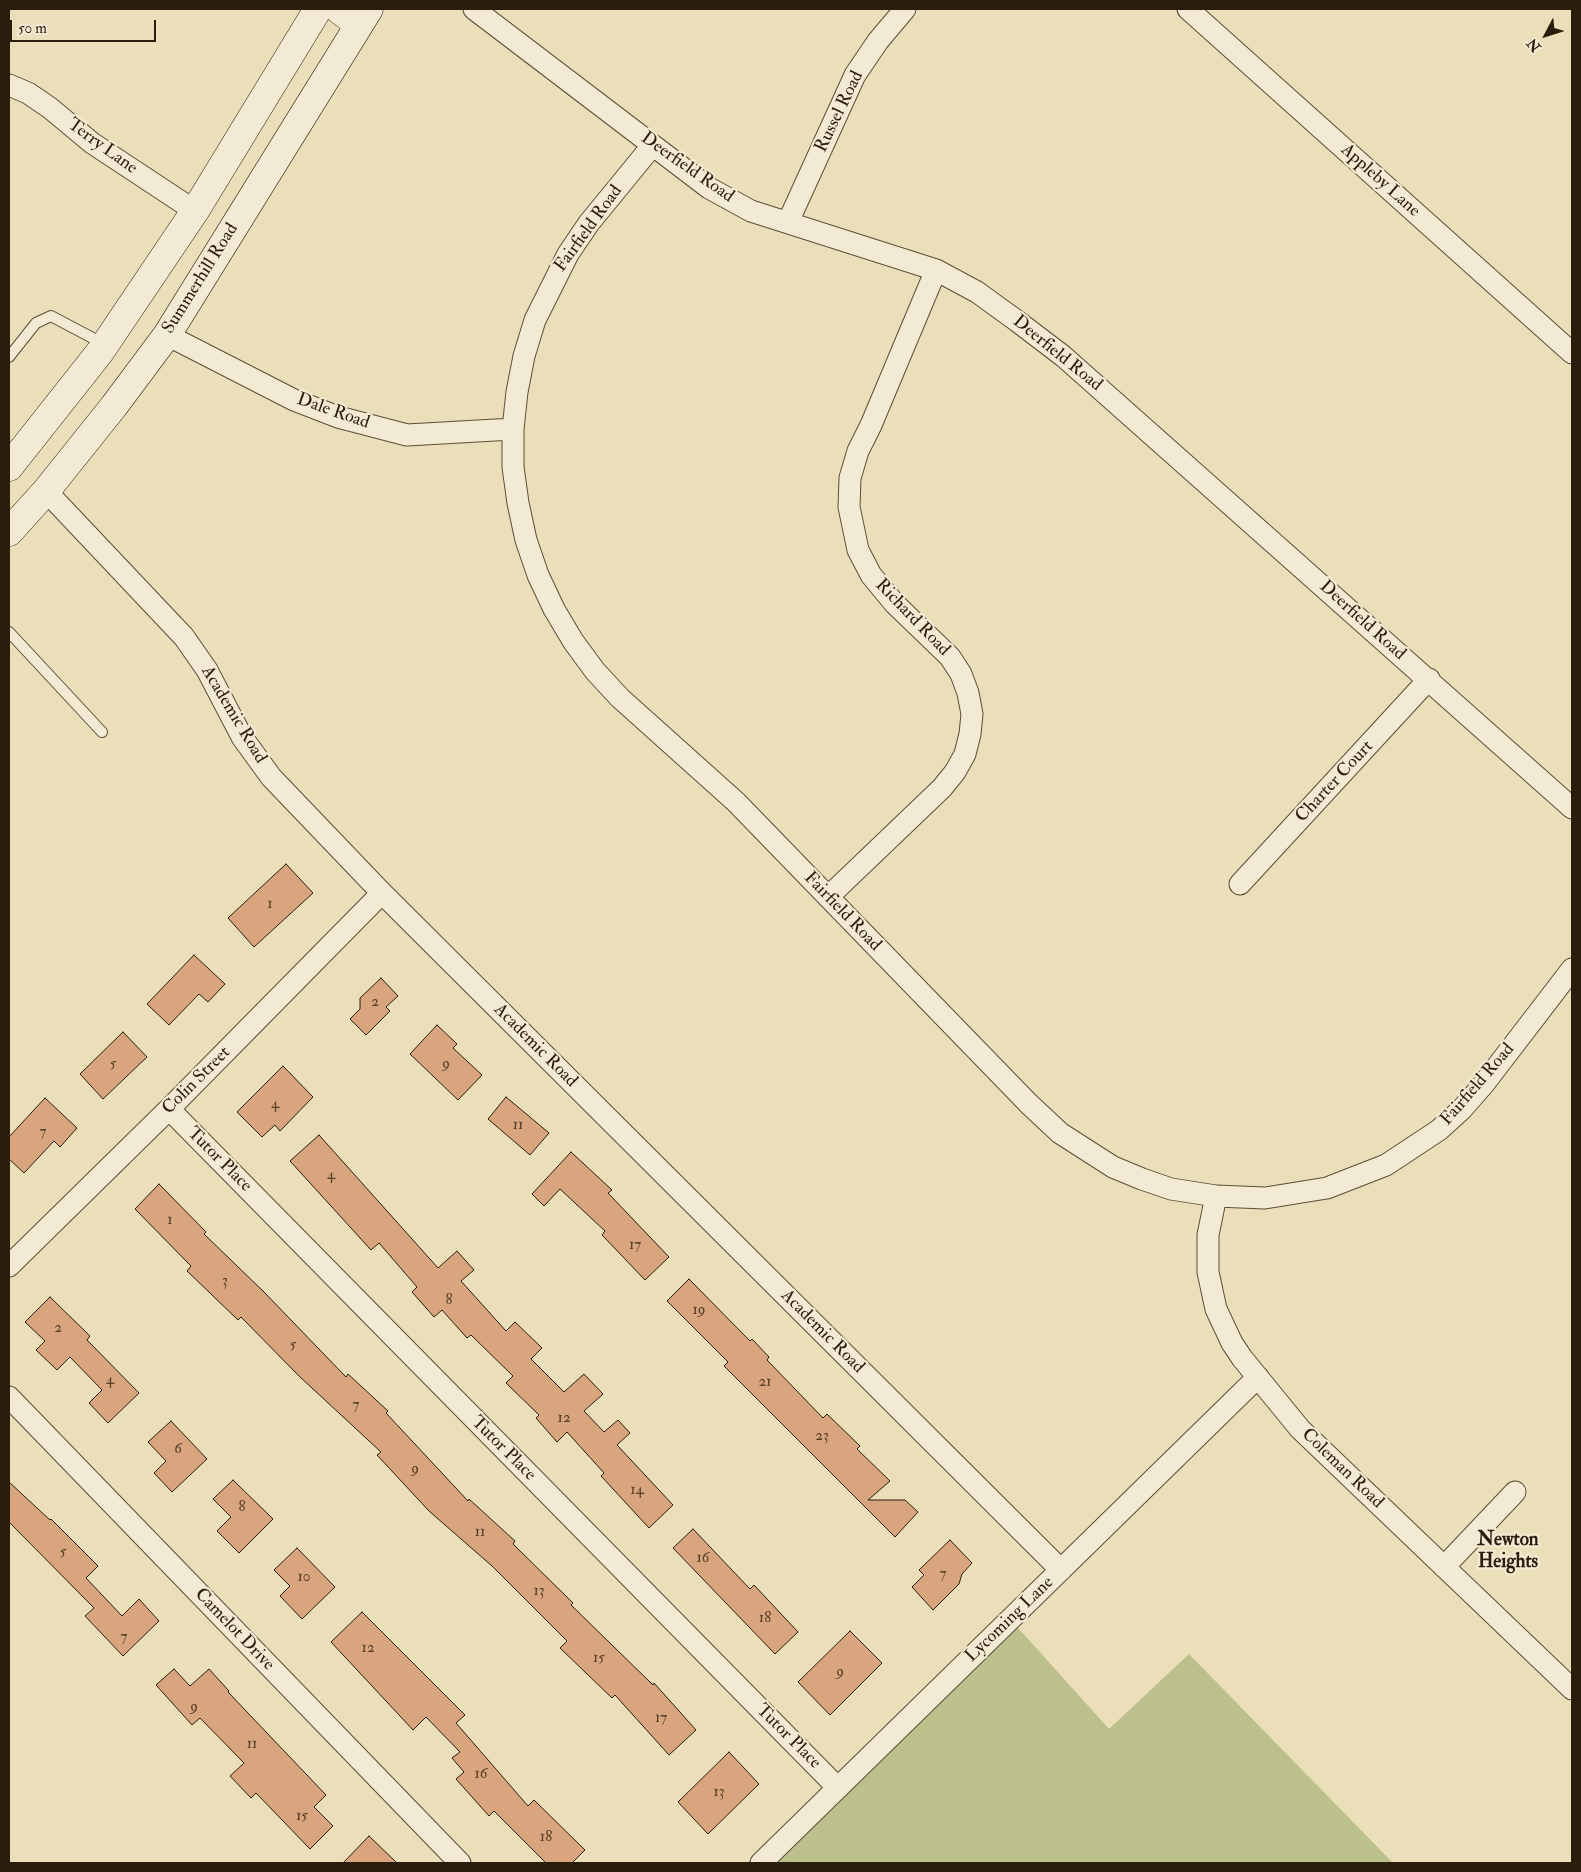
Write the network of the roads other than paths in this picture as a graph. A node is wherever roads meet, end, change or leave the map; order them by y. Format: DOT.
graph roads {
  1 [pos="318,9"];
  2 [pos="474,9"];
  3 [pos="905,9"];
  4 [pos="1188,9"];
  5 [pos="355,14"];
  6 [pos="9,85"];
  7 [pos="652,146"];
  8 [pos="195,211"];
  9 [pos="788,222"];
  10 [pos="936,270"];
  11 [pos="167,335"];
  12 [pos="105,345"];
  13 [pos="1572,353"];
  14 [pos="9,357"];
  15 [pos="513,429"];
  16 [pos="9,467"];
  17 [pos="46,491"];
  18 [pos="9,532"];
  19 [pos="9,632"];
  20 [pos="1429,680"];
  21 [pos="102,732"];
  22 [pos="1572,808"];
  23 [pos="1240,884"];
  24 [pos="382,893"];
  25 [pos="828,897"];
  26 [pos="1572,969"];
  27 [pos="169,1109"];
  28 [pos="1216,1196"];
  29 [pos="9,1266"];
  30 [pos="1258,1378"];
  31 [pos="9,1396"];
  32 [pos="1515,1492"];
  33 [pos="1444,1567"];
  34 [pos="1061,1570"];
  35 [pos="1572,1690"];
  36 [pos="838,1788"];
  37 [pos="460,1863"];
  38 [pos="761,1863"];
  1 -- 8 [label="street"];
  2 -- 7 [label="street, Deerfield Road"];
  3 -- 9 [label="street, Russel Road"];
  4 -- 13 [label="street, Appleby Lane"];
  5 -- 11 [label="street, Summerhill Road"];
  6 -- 8 [label="street, Terry Lane"];
  7 -- 9 [label="street, Deerfield Road"];
  7 -- 15 [label="street, Fairfield Road"];
  8 -- 12 [label="street"];
  9 -- 10 [label="street, Deerfield Road"];
  10 -- 20 [label="street, Deerfield Road"];
  10 -- 25 [label="street, Richard Road"];
  11 -- 15 [label="street, Dale Road"];
  11 -- 17 [label="street, Summerhill Road"];
  12 -- 14 [label="lane"];
  12 -- 16 [label="street"];
  15 -- 25 [label="street, Fairfield Road"];
  17 -- 18 [label="street, Summerhill Road"];
  17 -- 24 [label="street, Academic Road"];
  19 -- 21 [label="lane"];
  20 -- 22 [label="street, Deerfield Road"];
  20 -- 23 [label="street, Charter Court"];
  24 -- 27 [label="street, Colin Street"];
  24 -- 34 [label="street, Academic Road"];
  25 -- 28 [label="street, Fairfield Road"];
  26 -- 28 [label="street, Fairfield Road"];
  27 -- 29 [label="street, Colin Street"];
  27 -- 36 [label="street, Tutor Place"];
  28 -- 30 [label="street, Coleman Road"];
  30 -- 33 [label="street, Coleman Road"];
  30 -- 34 [label="street, Lycoming Lane"];
  31 -- 37 [label="street, Camelot Drive"];
  32 -- 33 [label="street"];
  33 -- 35 [label="street, Coleman Road"];
  34 -- 36 [label="street, Lycoming Lane"];
  36 -- 38 [label="street, Lycoming Lane"];
}
